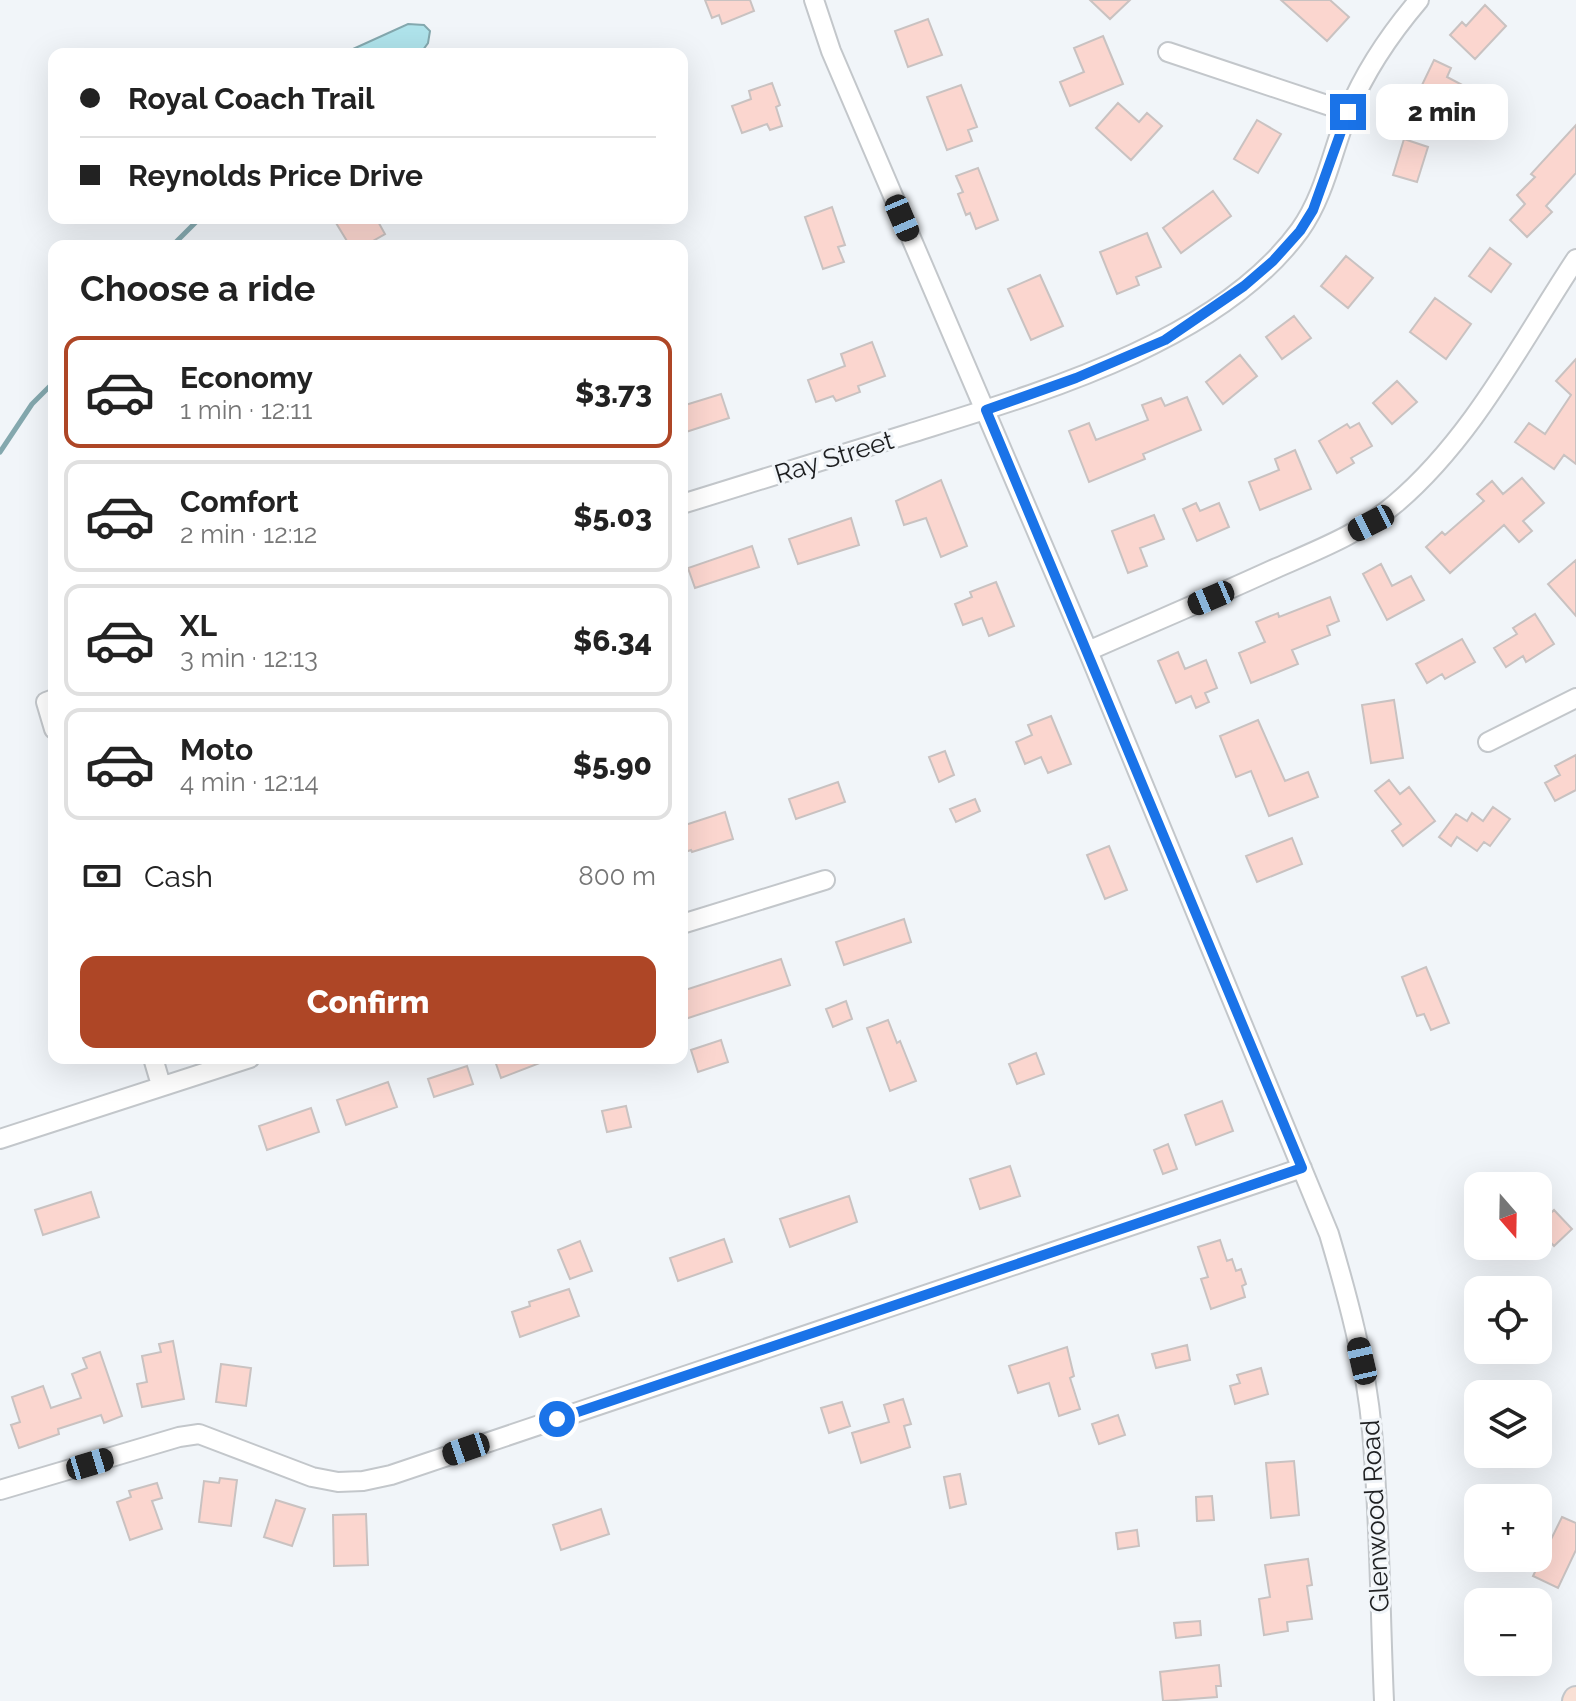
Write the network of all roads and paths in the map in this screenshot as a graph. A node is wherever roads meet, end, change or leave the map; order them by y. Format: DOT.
graph roads {
  1 [pos="814,0"];
  2 [pos="1419,0"];
  3 [pos="1168,52"];
  4 [pos="1348,112"];
  5 [pos="1576,259"];
  6 [pos="986,410"];
  7 [pos="688,502"];
  8 [pos="1088,651"];
  9 [pos="1576,698"];
  10 [pos="1488,742"];
  11 [pos="825,880"];
  12 [pos="688,922"];
  13 [pos="155,1064"];
  14 [pos="230,1064"];
  15 [pos="161,1085"];
  16 [pos="0,1139"];
  17 [pos="1302,1168"];
  18 [pos="0,1490"];
  19 [pos="1384,1701"];
  1 -- 6 [label="street, Glenwood Road"];
  2 -- 4 [label="street, Ray Street"];
  3 -- 4 [label="street"];
  4 -- 6 [label="street, Ray Street"];
  5 -- 8 [label="street"];
  6 -- 7 [label="street, Ray Street"];
  6 -- 8 [label="street, Glenwood Road"];
  8 -- 17 [label="street, Glenwood Road"];
  9 -- 10 [label="street"];
  11 -- 12 [label="street"];
  13 -- 15 [label="street"];
  14 -- 15 [label="street"];
  15 -- 16 [label="street"];
  17 -- 18 [label="street"];
  17 -- 19 [label="street, Glenwood Road"];
}
